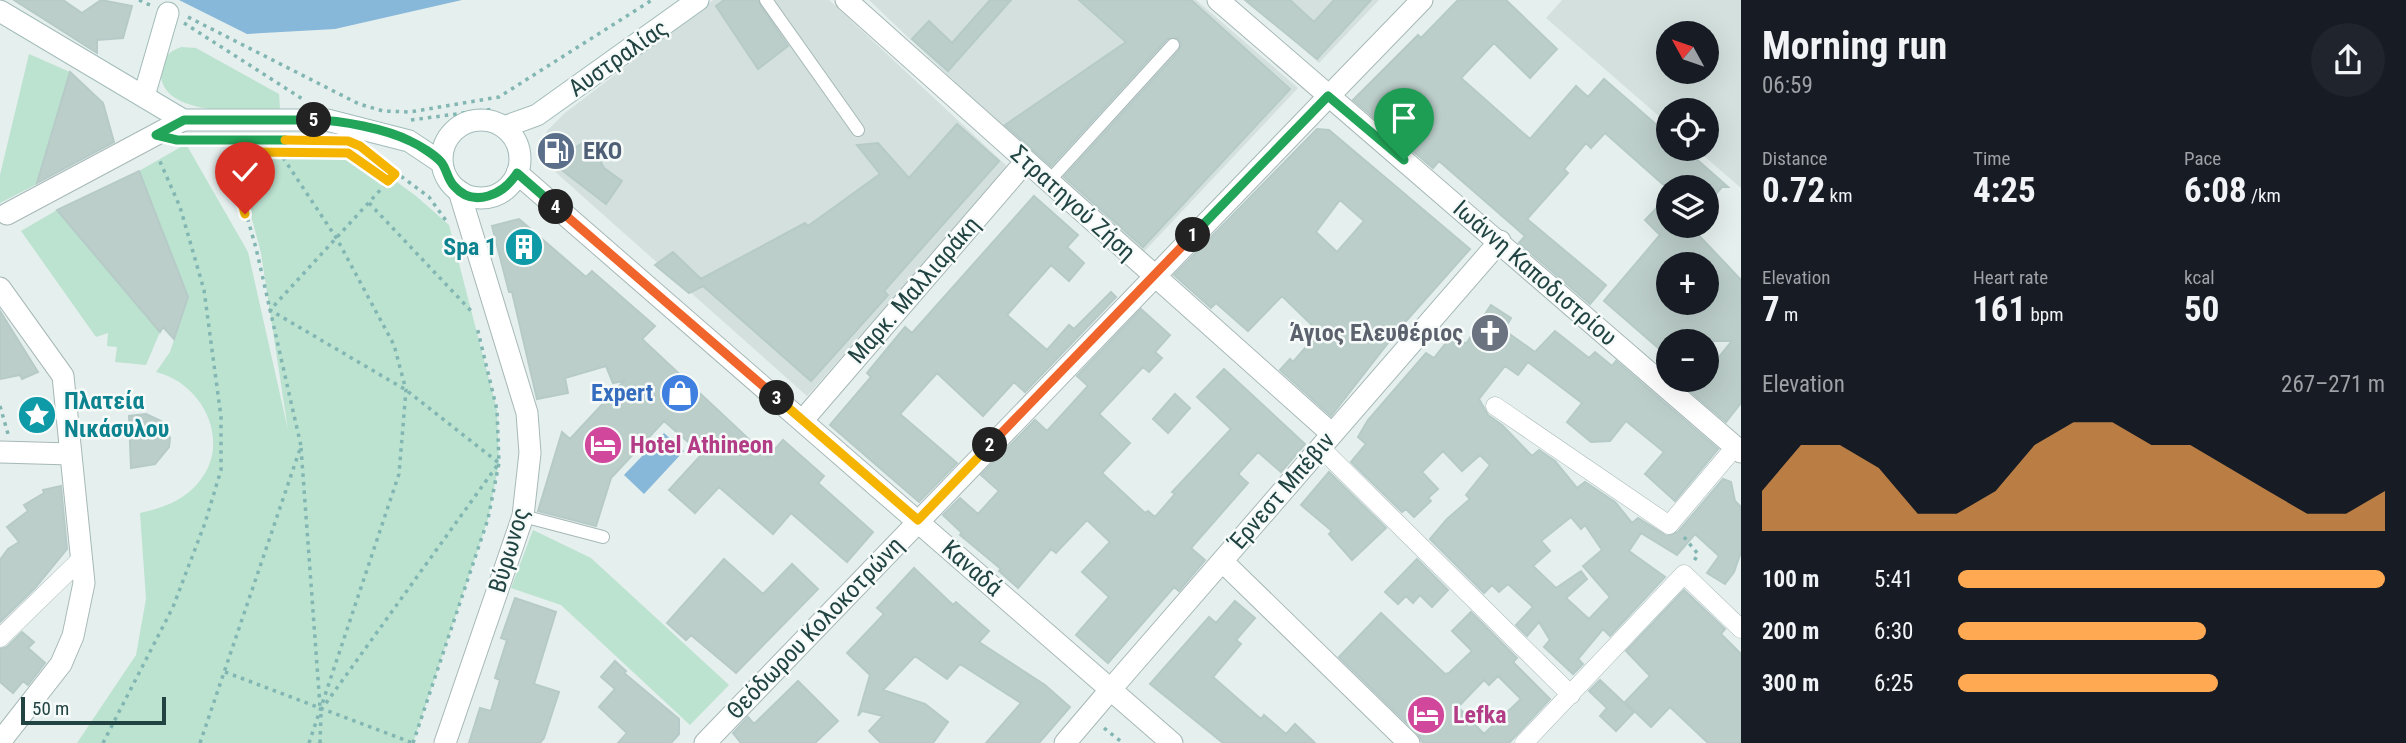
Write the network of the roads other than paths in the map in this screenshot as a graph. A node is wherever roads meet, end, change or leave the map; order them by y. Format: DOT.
graph roads {
  1 [pos="698,0"];
  2 [pos="766,0"];
  3 [pos="846,0"];
  4 [pos="1219,0"];
  5 [pos="1422,0"];
  6 [pos="0,12"];
  7 [pos="175,13"];
  8 [pos="1173,45"];
  9 [pos="144,96"];
  10 [pos="1328,96"];
  11 [pos="537,115"];
  12 [pos="503,117"];
  13 [pos="184,120"];
  14 [pos="858,130"];
  15 [pos="448,138"];
  16 [pos="410,141"];
  17 [pos="519,148"];
  18 [pos="1026,161"];
  19 [pos="442,163"];
  20 [pos="517,173"];
  21 [pos="1049,181"];
  22 [pos="459,191"];
  23 [pos="7,214"];
  24 [pos="1500,241"];
  25 [pos="1154,275"];
  26 [pos="0,288"];
  27 [pos="1495,406"];
  28 [pos="803,420"];
  29 [pos="1326,440"];
  30 [pos="1738,450"];
  31 [pos="6,452"];
  32 [pos="71,454"];
  33 [pos="523,516"];
  34 [pos="918,520"];
  35 [pos="603,537"];
  36 [pos="82,558"];
  37 [pos="1222,561"];
  38 [pos="1741,629"];
  39 [pos="0,638"];
  40 [pos="1111,689"];
  41 [pos="1571,695"];
  42 [pos="0,742"];
  43 [pos="445,743"];
  44 [pos="705,743"];
  45 [pos="1065,743"];
  46 [pos="1172,743"];
  47 [pos="1409,743"];
  48 [pos="1524,743"];
  1 -- 11 [label="street, Αυστραλίας"];
  2 -- 14 [label="lane"];
  3 -- 18 [label="street, Στρατηγού Ζήση"];
  4 -- 10 [label="street, Ιωάννη Καποδιστρίου"];
  5 -- 10 [label="street, Θεόδωρου Κολοκοτρώνη"];
  6 -- 9 [label="street"];
  7 -- 9 [label="street"];
  8 -- 21 [label="lane"];
  9 -- 13 [label="street"];
  10 -- 24 [label="street, Ιωάννη Καποδιστρίου"];
  10 -- 25 [label="street, Θεόδωρου Κολοκοτρώνη"];
  11 -- 12 [label="street"];
  11 -- 17 [label="street"];
  12 -- 15 [label="street"];
  12 -- 17 [label="street"];
  13 -- 16 [label="street"];
  13 -- 23 [label="street"];
  15 -- 16 [label="street"];
  15 -- 19 [label="street"];
  16 -- 19 [label="street"];
  17 -- 20 [label="street"];
  18 -- 21 [label="street, Στρατηγού Ζήση"];
  18 -- 28 [label="street, Μαρκ. Μαλλιαράκη"];
  19 -- 22 [label="street"];
  20 -- 22 [label="street"];
  20 -- 28 [label="street, Καναδά"];
  21 -- 25 [label="street, Στρατηγού Ζήση"];
  22 -- 33 [label="street, Βύρωνος"];
  24 -- 29 [label="street, Έρνεστ Μπέβιν"];
  24 -- 30 [label="street, Ιωάννη Καποδιστρίου"];
  25 -- 29 [label="street, Στρατηγού Ζήση"];
  25 -- 34 [label="street, Θεόδωρου Κολοκοτρώνη"];
  26 -- 32 [label="street"];
  27 -- 30 [label="street"];
  28 -- 34 [label="street, Καναδά"];
  29 -- 37 [label="street, Έρνεστ Μπέβιν"];
  29 -- 41 [label="street"];
  31 -- 32 [label="street"];
  32 -- 36 [label="street"];
  33 -- 35 [label="lane"];
  33 -- 43 [label="street, Βύρωνος"];
  34 -- 40 [label="street, Καναδά"];
  34 -- 44 [label="street, Θεόδωρου Κολοκοτρώνη"];
  36 -- 39 [label="street"];
  36 -- 42 [label="street"];
  37 -- 40 [label="street, Έρνεστ Μπέβιν"];
  37 -- 47 [label="street"];
  38 -- 41 [label="street"];
  40 -- 45 [label="street, Έρνεστ Μπέβιν"];
  40 -- 46 [label="street, Καναδά"];
  41 -- 48 [label="street"];
}
